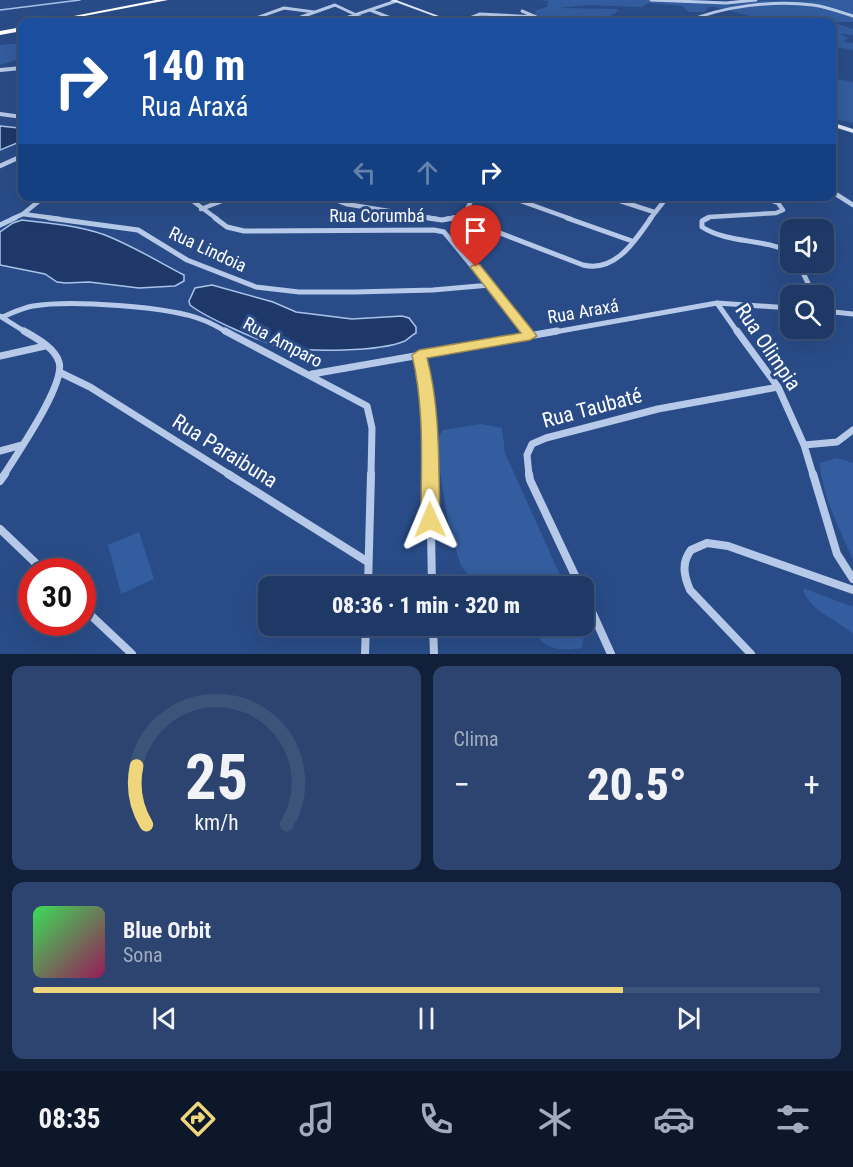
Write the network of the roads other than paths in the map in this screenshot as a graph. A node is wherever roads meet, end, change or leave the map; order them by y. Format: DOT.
graph roads {
  1 [pos="165,0"];
  2 [pos="172,0"];
  3 [pos="385,0"];
  4 [pos="651,0"];
  5 [pos="756,0"];
  6 [pos="393,1"];
  7 [pos="818,1"];
  8 [pos="809,4"];
  9 [pos="771,5"];
  10 [pos="370,9"];
  11 [pos="522,11"];
  12 [pos="314,12"];
  13 [pos="354,14"];
  14 [pos="853,16"];
  15 [pos="68,18"];
  16 [pos="76,18"];
  17 [pos="256,18"];
  18 [pos="298,18"];
  19 [pos="344,18"];
  20 [pos="362,18"];
  21 [pos="391,18"];
  22 [pos="435,18"];
  23 [pos="442,18"];
  24 [pos="470,18"];
  25 [pos="698,18"];
  26 [pos="18,29"];
  27 [pos="0,32"];
  28 [pos="18,68"];
  29 [pos="0,70"];
  30 [pos="0,114"];
  31 [pos="18,116"];
  32 [pos="836,124"];
  33 [pos="853,129"];
  34 [pos="18,158"];
  35 [pos="0,166"];
  36 [pos="836,194"];
  37 [pos="39,201"];
  38 [pos="192,201"];
  39 [pos="221,201"];
  40 [pos="338,201"];
  41 [pos="471,201"];
  42 [pos="521,201"];
  43 [pos="620,201"];
  44 [pos="664,201"];
  45 [pos="773,201"];
  46 [pos="853,205"];
  47 [pos="201,208"];
  48 [pos="654,212"];
  49 [pos="23,214"];
  50 [pos="461,217"];
  51 [pos="0,225"];
  52 [pos="632,241"];
  53 [pos="780,248"];
  54 [pos="490,285"];
  55 [pos="717,303"];
  56 [pos="780,307"];
  57 [pos="834,312"];
  58 [pos="853,314"];
  59 [pos="1,316"];
  60 [pos="530,336"];
  61 [pos="45,346"];
  62 [pos="419,355"];
  63 [pos="0,356"];
  64 [pos="61,373"];
  65 [pos="311,374"];
  66 [pos="778,387"];
  67 [pos="853,430"];
  68 [pos="804,445"];
  69 [pos="22,446"];
  70 [pos="0,451"];
  71 [pos="0,481"];
  72 [pos="0,529"];
  73 [pos="30,558"];
  74 [pos="368,562"];
  75 [pos="368,576"];
  76 [pos="432,576"];
  77 [pos="575,576"];
  78 [pos="853,579"];
  79 [pos="853,590"];
  80 [pos="594,616"];
  81 [pos="96,620"];
  82 [pos="366,636"];
  83 [pos="433,636"];
  84 [pos="132,654"];
  85 [pos="365,654"];
  86 [pos="434,654"];
  87 [pos="611,654"];
  88 [pos="751,654"];
  1 -- 15 [label="highway"];
  2 -- 16 [label="highway"];
  3 -- 6 [label="main road"];
  4 -- 5 [label="street"];
  5 -- 9 [label="street"];
  6 -- 10 [label="street"];
  6 -- 22 [label="main road"];
  6 -- 23 [label="main road"];
  7 -- 8 [label="street"];
  8 -- 9 [label="street"];
  8 -- 14 [label="street"];
  9 -- 25 [label="street"];
  10 -- 13 [label="street"];
  10 -- 21 [label="street"];
  11 -- 24 [label="street"];
  12 -- 13 [label="street"];
  12 -- 17 [label="street"];
  12 -- 18 [label="street"];
  13 -- 19 [label="street"];
  13 -- 20 [label="street"];
  26 -- 27 [label="highway"];
  28 -- 29 [label="street"];
  30 -- 31 [label="street"];
  32 -- 33 [label="main road"];
  34 -- 35 [label="street"];
  36 -- 46 [label="street"];
  37 -- 49 [label="street"];
  38 -- 47 [label="street, Rua Corumbá"];
  39 -- 47 [label="street"];
  40 -- 50 [label="street"];
  41 -- 50 [label="street"];
  42 -- 52 [label="street"];
  43 -- 48 [label="street"];
  44 -- 48 [label="street"];
  45 -- 53 [label="street"];
  47 -- 54 [label="street, Rua Corumbá"];
  48 -- 52 [label="street"];
  49 -- 51 [label="street"];
  49 -- 54 [label="street, Rua Lindoia"];
  50 -- 52 [label="street"];
  54 -- 60 [label="street, Rua Corumbá"];
  55 -- 56 [label="street, Rua Araxá"];
  55 -- 60 [label="street, Rua Araxá"];
  55 -- 66 [label="street, Rua Olimpia"];
  57 -- 58 [label="street"];
  59 -- 61 [label="street"];
  59 -- 65 [label="street, Rua Amparo"];
  60 -- 62 [label="street, Rua Araxá"];
  61 -- 63 [label="street"];
  61 -- 64 [label="street"];
  62 -- 65 [label="street, Rua Araxá"];
  62 -- 76 [label="street"];
  64 -- 69 [label="street"];
  64 -- 74 [label="street, Rua Paraibuna"];
  65 -- 74 [label="street, Rua Amparo"];
  66 -- 68 [label="street, Rua Olimpia"];
  66 -- 77 [label="street, Rua Taubaté"];
  67 -- 68 [label="street"];
  68 -- 78 [label="street, Rua Olimpia"];
  69 -- 70 [label="street"];
  69 -- 71 [label="street"];
  72 -- 73 [label="street"];
  74 -- 75 [label="street, Rua Amparo"];
  79 -- 88 [label="street"];
  80 -- 87 [label="street"];
  81 -- 84 [label="street"];
  82 -- 85 [label="street"];
  83 -- 86 [label="street"];
}
